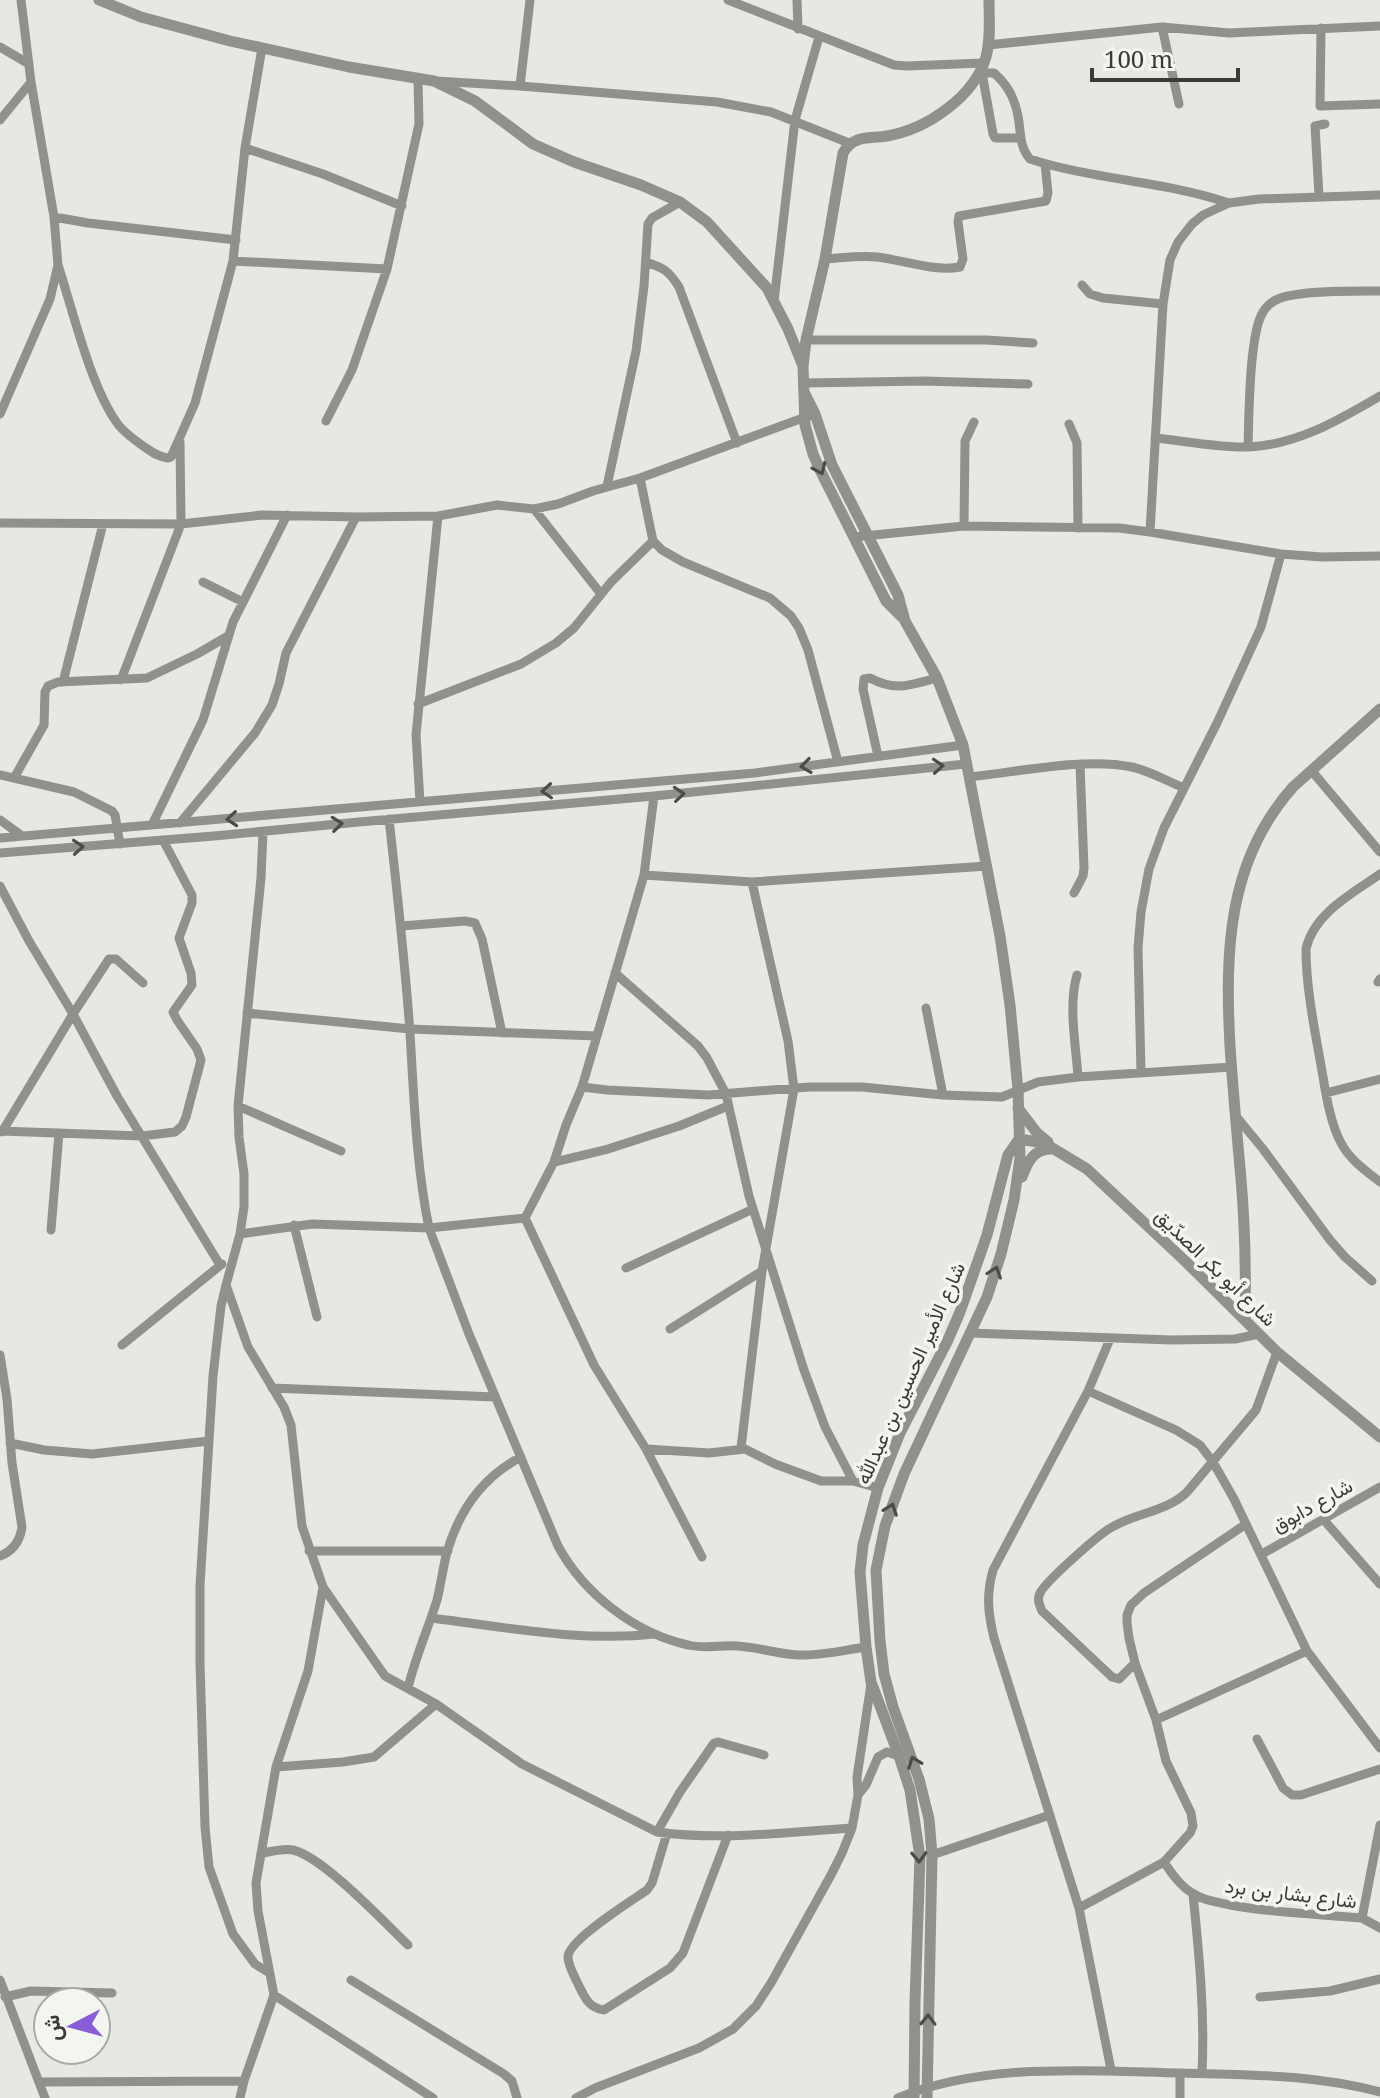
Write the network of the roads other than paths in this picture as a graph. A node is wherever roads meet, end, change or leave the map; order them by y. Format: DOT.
graph roads {
  1 [pos="21,0"];
  2 [pos="99,0"];
  3 [pos="530,0"];
  4 [pos="728,0"];
  5 [pos="797,0"];
  6 [pos="989,0"];
  7 [pos="1380,26"];
  8 [pos="1162,27"];
  9 [pos="1321,28"];
  10 [pos="798,29"];
  11 [pos="819,37"];
  12 [pos="988,45"];
  13 [pos="0,47"];
  14 [pos="262,48"];
  15 [pos="29,64"];
  16 [pos="982,68"];
  17 [pos="418,78"];
  18 [pos="434,81"];
  19 [pos="31,82"];
  20 [pos="520,86"];
  21 [pos="1179,104"];
  22 [pos="1380,104"];
  23 [pos="1320,106"];
  24 [pos="0,120"];
  25 [pos="795,120"];
  26 [pos="1020,138"];
  27 [pos="849,143"];
  28 [pos="245,148"];
  29 [pos="1045,164"];
  30 [pos="1380,195"];
  31 [pos="1319,196"];
  32 [pos="680,202"];
  33 [pos="1229,203"];
  34 [pos="402,206"];
  35 [pos="54,217"];
  36 [pos="236,240"];
  37 [pos="825,259"];
  38 [pos="233,261"];
  39 [pos="646,262"];
  40 [pos="58,265"];
  41 [pos="387,269"];
  42 [pos="1082,285"];
  43 [pos="1380,291"];
  44 [pos="774,301"];
  45 [pos="1163,304"];
  46 [pos="806,340"];
  47 [pos="1033,343"];
  48 [pos="803,366"];
  49 [pos="1028,384"];
  50 [pos="805,388"];
  51 [pos="1380,396"];
  52 [pos="4,399"];
  53 [pos="0,414"];
  54 [pos="810,415"];
  55 [pos="326,421"];
  56 [pos="974,422"];
  57 [pos="1069,424"];
  58 [pos="180,438"];
  59 [pos="1155,438"];
  60 [pos="737,443"];
  61 [pos="1248,447"];
  62 [pos="640,478"];
  63 [pos="607,486"];
  64 [pos="534,509"];
  65 [pos="287,515"];
  66 [pos="438,516"];
  67 [pos="356,517"];
  68 [pos="0,523"];
  69 [pos="103,524"];
  70 [pos="181,524"];
  71 [pos="964,526"];
  72 [pos="1078,528"];
  73 [pos="1150,532"];
  74 [pos="867,535"];
  75 [pos="854,537"];
  76 [pos="653,541"];
  77 [pos="1281,554"];
  78 [pos="1380,556"];
  79 [pos="203,582"];
  80 [pos="601,594"];
  81 [pos="243,602"];
  82 [pos="905,621"];
  83 [pos="228,636"];
  84 [pos="937,678"];
  85 [pos="121,680"];
  86 [pos="63,682"];
  87 [pos="418,704"];
  88 [pos="1380,709"];
  89 [pos="963,745"];
  90 [pos="878,756"];
  91 [pos="838,762"];
  92 [pos="966,764"];
  93 [pos="1080,764"];
  94 [pos="1311,770"];
  95 [pos="0,775"];
  96 [pos="969,777"];
  97 [pos="14,778"];
  98 [pos="615,786"];
  99 [pos="1184,788"];
  100 [pos="654,796"];
  101 [pos="616,799"];
  102 [pos="420,802"];
  103 [pos="389,819"];
  104 [pos="0,820"];
  105 [pos="180,823"];
  106 [pos="152,825"];
  107 [pos="118,828"];
  108 [pos="263,832"];
  109 [pos="1380,832"];
  110 [pos="22,836"];
  111 [pos="0,838"];
  112 [pos="1371,838"];
  113 [pos="163,840"];
  114 [pos="120,844"];
  115 [pos="1380,852"];
  116 [pos="0,853"];
  117 [pos="987,866"];
  118 [pos="1380,874"];
  119 [pos="644,875"];
  120 [pos="752,882"];
  121 [pos="0,886"];
  122 [pos="1074,893"];
  123 [pos="401,926"];
  124 [pos="615,973"];
  125 [pos="1077,975"];
  126 [pos="143,983"];
  127 [pos="926,1008"];
  128 [pos="247,1013"];
  129 [pos="73,1014"];
  130 [pos="410,1029"];
  131 [pos="502,1033"];
  132 [pos="597,1036"];
  133 [pos="1232,1067"];
  134 [pos="1141,1072"];
  135 [pos="1078,1077"];
  136 [pos="1380,1079"];
  137 [pos="582,1087"];
  138 [pos="794,1089"];
  139 [pos="1018,1090"];
  140 [pos="1326,1093"];
  141 [pos="726,1094"];
  142 [pos="943,1095"];
  143 [pos="238,1106"];
  144 [pos="728,1106"];
  145 [pos="1018,1108"];
  146 [pos="1235,1115"];
  147 [pos="1,1132"];
  148 [pos="59,1133"];
  149 [pos="142,1136"];
  150 [pos="1019,1139"];
  151 [pos="1058,1150"];
  152 [pos="341,1151"];
  153 [pos="554,1162"];
  154 [pos="1380,1182"];
  155 [pos="1014,1200"];
  156 [pos="753,1209"];
  157 [pos="525,1218"];
  158 [pos="294,1225"];
  159 [pos="429,1228"];
  160 [pos="51,1230"];
  161 [pos="240,1234"];
  162 [pos="767,1248"];
  163 [pos="233,1255"];
  164 [pos="220,1265"];
  165 [pos="626,1268"];
  166 [pos="762,1271"];
  167 [pos="1372,1281"];
  168 [pos="226,1285"];
  169 [pos="317,1317"];
  170 [pos="1245,1319"];
  171 [pos="670,1329"];
  172 [pos="970,1333"];
  173 [pos="1259,1334"];
  174 [pos="1110,1339"];
  175 [pos="122,1345"];
  176 [pos="1277,1352"];
  177 [pos="0,1355"];
  178 [pos="272,1388"];
  179 [pos="1088,1391"];
  180 [pos="495,1397"];
  181 [pos="1380,1437"];
  182 [pos="209,1441"];
  183 [pos="10,1443"];
  184 [pos="741,1448"];
  185 [pos="646,1449"];
  186 [pos="521,1457"];
  187 [pos="1213,1462"];
  188 [pos="853,1481"];
  189 [pos="1380,1487"];
  190 [pos="878,1488"];
  191 [pos="1323,1519"];
  192 [pos="1246,1524"];
  193 [pos="309,1551"];
  194 [pos="448,1551"];
  195 [pos="1262,1554"];
  196 [pos="0,1556"];
  197 [pos="702,1557"];
  198 [pos="1380,1584"];
  199 [pos="323,1587"];
  200 [pos="879,1610"];
  201 [pos="863,1613"];
  202 [pos="431,1618"];
  203 [pos="654,1634"];
  204 [pos="866,1647"];
  205 [pos="1307,1651"];
  206 [pos="1135,1663"];
  207 [pos="871,1682"];
  208 [pos="408,1688"];
  209 [pos="436,1704"];
  210 [pos="1156,1720"];
  211 [pos="1257,1739"];
  212 [pos="1380,1748"];
  213 [pos="764,1755"];
  214 [pos="899,1756"];
  215 [pos="276,1767"];
  216 [pos="1380,1769"];
  217 [pos="916,1789"];
  218 [pos="858,1795"];
  219 [pos="1050,1815"];
  220 [pos="1380,1825"];
  221 [pos="852,1828"];
  222 [pos="662,1832"];
  223 [pos="728,1835"];
  224 [pos="262,1853"];
  225 [pos="932,1855"];
  226 [pos="1164,1862"];
  227 [pos="1193,1894"];
  228 [pos="1079,1908"];
  229 [pos="1362,1918"];
  230 [pos="1380,1928"];
  231 [pos="408,1945"];
  232 [pos="268,1972"];
  233 [pos="1380,1979"];
  234 [pos="0,1980"];
  235 [pos="351,1980"];
  236 [pos="32,1991"];
  237 [pos="274,1995"];
  238 [pos="1260,1997"];
  239 [pos="4,2002"];
  240 [pos="1111,2070"];
  241 [pos="1180,2073"];
  242 [pos="1202,2073"];
  243 [pos="244,2081"];
  244 [pos="40,2082"];
  245 [pos="1380,2092"];
  246 [pos="927,2093"];
  247 [pos="914,2095"];
  248 [pos="45,2098"];
  249 [pos="240,2098"];
  250 [pos="433,2098"];
  251 [pos="517,2098"];
  252 [pos="576,2098"];
  253 [pos="898,2098"];
  254 [pos="1180,2098"];
  1 -- 15 [label="street"];
  2 -- 14 [label="street"];
  3 -- 20 [label="street"];
  4 -- 10 [label="street"];
  5 -- 10 [label="street"];
  6 -- 12 [label="street"];
  7 -- 9 [label="street"];
  8 -- 9 [label="street"];
  8 -- 12 [label="street"];
  8 -- 21 [label="street"];
  9 -- 23 [label="street"];
  10 -- 11 [label="street"];
  11 -- 16 [label="street"];
  11 -- 25 [label="street"];
  12 -- 16 [label="street"];
  13 -- 15 [label="street"];
  14 -- 17 [label="street"];
  14 -- 28 [label="street"];
  15 -- 19 [label="street"];
  16 -- 26 [label="street"];
  16 -- 26 [label="street"];
  16 -- 27 [label="street"];
  17 -- 18 [label="street"];
  17 -- 34 [label="street"];
  18 -- 20 [label="street"];
  18 -- 32 [label="street"];
  19 -- 24 [label="street"];
  19 -- 35 [label="street"];
  20 -- 25 [label="street"];
  22 -- 23 [label="street"];
  23 -- 31 [label="street"];
  25 -- 27 [label="street"];
  25 -- 44 [label="street"];
  26 -- 29 [label="street"];
  27 -- 37 [label="street, شارع الأمير الحسين بن عبدالله"];
  28 -- 34 [label="street"];
  28 -- 36 [label="street"];
  29 -- 33 [label="street"];
  29 -- 37 [label="street"];
  30 -- 31 [label="street"];
  31 -- 33 [label="street"];
  32 -- 39 [label="street"];
  32 -- 44 [label="street"];
  33 -- 45 [label="street"];
  34 -- 41 [label="street"];
  35 -- 36 [label="street"];
  35 -- 40 [label="street"];
  36 -- 38 [label="street"];
  37 -- 46 [label="street, شارع الأمير الحسين بن عبدالله"];
  38 -- 41 [label="street"];
  38 -- 58 [label="street"];
  39 -- 60 [label="street"];
  39 -- 63 [label="street"];
  40 -- 52 [label="street"];
  40 -- 58 [label="street"];
  41 -- 55 [label="street"];
  42 -- 45 [label="street"];
  43 -- 61 [label="street"];
  44 -- 48 [label="street"];
  45 -- 59 [label="street"];
  46 -- 47 [label="street"];
  46 -- 48 [label="street, شارع الأمير الحسين بن عبدالله"];
  48 -- 50 [label="street, شارع الأمير الحسين بن عبدالله"];
  49 -- 50 [label="street"];
  50 -- 54 [label="street, شارع الأمير الحسين بن عبدالله"];
  51 -- 61 [label="street"];
  52 -- 53 [label="street"];
  54 -- 60 [label="street"];
  54 -- 74 [label="street, شارع الأمير الحسين بن عبدالله"];
  54 -- 75 [label="street, شارع الأمير الحسين بن عبدالله, one-way"];
  56 -- 71 [label="street"];
  57 -- 72 [label="street"];
  58 -- 70 [label="street"];
  59 -- 61 [label="street"];
  59 -- 73 [label="street"];
  60 -- 62 [label="street"];
  62 -- 63 [label="street"];
  62 -- 76 [label="street"];
  63 -- 64 [label="street"];
  64 -- 66 [label="street"];
  64 -- 80 [label="street"];
  65 -- 67 [label="street"];
  65 -- 70 [label="street"];
  65 -- 81 [label="street"];
  66 -- 67 [label="street"];
  66 -- 87 [label="street"];
  67 -- 105 [label="street"];
  68 -- 69 [label="street"];
  69 -- 70 [label="street"];
  69 -- 86 [label="street"];
  70 -- 85 [label="street"];
  71 -- 72 [label="street"];
  71 -- 74 [label="street"];
  72 -- 73 [label="street"];
  73 -- 77 [label="street"];
  74 -- 75 [label="street"];
  74 -- 82 [label="street, شارع الأمير الحسين بن عبدالله"];
  75 -- 82 [label="street, شارع الأمير الحسين بن عبدالله"];
  76 -- 80 [label="street"];
  76 -- 91 [label="street"];
  77 -- 78 [label="street"];
  77 -- 99 [label="street"];
  79 -- 81 [label="street"];
  80 -- 87 [label="street"];
  81 -- 83 [label="street"];
  82 -- 84 [label="street, شارع الأمير الحسين بن عبدالله"];
  83 -- 85 [label="street"];
  83 -- 106 [label="street"];
  84 -- 89 [label="street, شارع الأمير الحسين بن عبدالله"];
  84 -- 90 [label="street"];
  85 -- 86 [label="street"];
  86 -- 97 [label="street"];
  87 -- 102 [label="street"];
  88 -- 94 [label="street"];
  89 -- 90 [label="street"];
  89 -- 92 [label="street, شارع الأمير الحسين بن عبدالله"];
  90 -- 91 [label="street"];
  91 -- 98 [label="street, one-way"];
  92 -- 96 [label="street, شارع الأمير الحسين بن عبدالله"];
  100 -- 92 [label="street, one-way"];
  93 -- 96 [label="street"];
  93 -- 99 [label="street"];
  93 -- 122 [label="street"];
  94 -- 112 [label="street"];
  94 -- 133 [label="street"];
  95 -- 97 [label="street"];
  96 -- 117 [label="street, شارع الأمير الحسين بن عبدالله"];
  97 -- 107 [label="street"];
  98 -- 101 [label="street"];
  98 -- 102 [label="street, one-way"];
  99 -- 134 [label="street"];
  100 -- 101 [label="street"];
  100 -- 119 [label="street"];
  101 -- 103 [label="street"];
  102 -- 105 [label="street, one-way"];
  108 -- 103 [label="street, one-way"];
  103 -- 123 [label="street"];
  104 -- 110 [label="street"];
  105 -- 106 [label="street"];
  106 -- 107 [label="street"];
  107 -- 110 [label="street"];
  107 -- 114 [label="street"];
  108 -- 113 [label="street"];
  108 -- 128 [label="street"];
  109 -- 112 [label="street"];
  110 -- 111 [label="street"];
  112 -- 115 [label="street"];
  113 -- 114 [label="street"];
  113 -- 149 [label="street"];
  116 -- 114 [label="street, one-way"];
  117 -- 120 [label="street"];
  117 -- 139 [label="street, شارع الأمير الحسين بن عبدالله"];
  118 -- 140 [label="street"];
  119 -- 120 [label="street"];
  119 -- 124 [label="street"];
  120 -- 138 [label="street"];
  121 -- 129 [label="street"];
  123 -- 130 [label="street"];
  123 -- 131 [label="street"];
  124 -- 132 [label="street"];
  124 -- 141 [label="street"];
  125 -- 135 [label="street"];
  126 -- 129 [label="street"];
  127 -- 142 [label="street"];
  128 -- 130 [label="street"];
  128 -- 143 [label="street"];
  129 -- 147 [label="street"];
  129 -- 149 [label="street"];
  130 -- 131 [label="street"];
  130 -- 159 [label="street"];
  131 -- 132 [label="street"];
  132 -- 137 [label="street"];
  133 -- 134 [label="street"];
  133 -- 146 [label="street"];
  134 -- 135 [label="street"];
  135 -- 139 [label="street"];
  136 -- 140 [label="street"];
  137 -- 141 [label="street"];
  137 -- 153 [label="street"];
  138 -- 141 [label="street"];
  138 -- 142 [label="street"];
  138 -- 162 [label="street"];
  139 -- 142 [label="street"];
  139 -- 145 [label="street, شارع الأمير الحسين بن عبدالله"];
  140 -- 154 [label="street"];
  141 -- 144 [label="street"];
  143 -- 152 [label="street"];
  143 -- 161 [label="street"];
  144 -- 153 [label="street"];
  144 -- 156 [label="street"];
  145 -- 150 [label="street, شارع الأمير الحسين بن عبدالله"];
  145 -- 151 [label="street"];
  146 -- 167 [label="street"];
  146 -- 170 [label="street"];
  147 -- 148 [label="street"];
  148 -- 149 [label="street"];
  148 -- 160 [label="street"];
  149 -- 164 [label="street"];
  150 -- 151 [label="street, شارع أبو بكر الصدّيق"];
  150 -- 155 [label="street, شارع الأمير الحسين بن عبدالله"];
  150 -- 190 [label="street, شارع الأمير الحسين بن عبدالله"];
  151 -- 155 [label="street"];
  151 -- 170 [label="street, شارع أبو بكر الصدّيق"];
  153 -- 157 [label="street"];
  172 -- 155 [label="street, شارع الأمير الحسين بن عبدالله, one-way"];
  156 -- 162 [label="street"];
  156 -- 165 [label="street"];
  157 -- 159 [label="street"];
  157 -- 185 [label="street"];
  158 -- 159 [label="street"];
  158 -- 161 [label="street"];
  158 -- 169 [label="street"];
  159 -- 180 [label="street"];
  161 -- 163 [label="street"];
  162 -- 166 [label="street"];
  162 -- 188 [label="street"];
  163 -- 164 [label="street"];
  163 -- 168 [label="street"];
  164 -- 175 [label="street"];
  166 -- 171 [label="street"];
  166 -- 184 [label="street"];
  168 -- 178 [label="street"];
  168 -- 182 [label="street"];
  170 -- 173 [label="street, شارع أبو بكر الصدّيق"];
  172 -- 174 [label="street"];
  200 -- 172 [label="street, شارع الأمير الحسين بن عبدالله, one-way"];
  173 -- 174 [label="street"];
  173 -- 176 [label="street, شارع أبو بكر الصدّيق"];
  174 -- 179 [label="street"];
  176 -- 181 [label="street, شارع أبو بكر الصدّيق"];
  176 -- 187 [label="street"];
  177 -- 183 [label="street"];
  178 -- 180 [label="street"];
  178 -- 193 [label="street"];
  179 -- 187 [label="street"];
  179 -- 219 [label="street"];
  180 -- 186 [label="street"];
  182 -- 183 [label="street"];
  182 -- 232 [label="street"];
  183 -- 196 [label="street"];
  184 -- 185 [label="street"];
  184 -- 188 [label="street"];
  185 -- 197 [label="street"];
  186 -- 194 [label="street"];
  186 -- 203 [label="street"];
  187 -- 192 [label="street"];
  187 -- 206 [label="street"];
  188 -- 190 [label="street"];
  189 -- 191 [label="street, شارع دابوق"];
  190 -- 201 [label="street, شارع الأمير الحسين بن عبدالله"];
  191 -- 195 [label="street, شارع دابوق"];
  191 -- 198 [label="street"];
  192 -- 195 [label="street"];
  192 -- 206 [label="street"];
  193 -- 194 [label="street"];
  193 -- 199 [label="street"];
  194 -- 202 [label="street"];
  195 -- 205 [label="street"];
  199 -- 208 [label="street"];
  199 -- 215 [label="street"];
  200 -- 201 [label="street"];
  217 -- 200 [label="street, شارع الأمير الحسين بن عبدالله, one-way"];
  201 -- 204 [label="street, شارع الأمير الحسين بن عبدالله"];
  202 -- 203 [label="street"];
  202 -- 208 [label="street"];
  203 -- 204 [label="street"];
  204 -- 207 [label="street, شارع الأمير الحسين بن عبدالله"];
  205 -- 210 [label="street"];
  205 -- 212 [label="street"];
  206 -- 210 [label="street"];
  207 -- 214 [label="street, شارع الأمير الحسين بن عبدالله"];
  207 -- 218 [label="street"];
  208 -- 209 [label="street"];
  209 -- 215 [label="street"];
  209 -- 222 [label="street"];
  210 -- 226 [label="street"];
  211 -- 216 [label="street"];
  213 -- 222 [label="street"];
  214 -- 217 [label="street, شارع الأمير الحسين بن عبدالله"];
  214 -- 218 [label="street"];
  215 -- 224 [label="street"];
  217 -- 225 [label="street, شارع الأمير الحسين بن عبدالله"];
  217 -- 247 [label="street, شارع الأمير الحسين بن عبدالله, one-way"];
  218 -- 221 [label="street"];
  219 -- 225 [label="street"];
  219 -- 228 [label="street"];
  220 -- 229 [label="street"];
  221 -- 223 [label="street"];
  221 -- 252 [label="street"];
  222 -- 223 [label="street"];
  222 -- 223 [label="street"];
  224 -- 231 [label="street"];
  224 -- 232 [label="street"];
  246 -- 225 [label="street, شارع الأمير الحسين بن عبدالله, one-way"];
  226 -- 227 [label="street"];
  226 -- 228 [label="street"];
  227 -- 229 [label="street, شارع بشار بن برد"];
  227 -- 242 [label="street"];
  228 -- 240 [label="street"];
  229 -- 230 [label="street, شارع بشار بن برد"];
  232 -- 237 [label="street"];
  233 -- 238 [label="street"];
  234 -- 239 [label="street"];
  235 -- 251 [label="street"];
  236 -- 239 [label="street"];
  237 -- 243 [label="street"];
  237 -- 250 [label="street"];
  239 -- 244 [label="street"];
  240 -- 241 [label="street"];
  240 -- 246 [label="street"];
  241 -- 242 [label="street"];
  241 -- 254 [label="street"];
  242 -- 245 [label="street"];
  243 -- 244 [label="street"];
  243 -- 249 [label="street"];
  244 -- 248 [label="street"];
  246 -- 247 [label="street"];
  247 -- 253 [label="street"];
}
